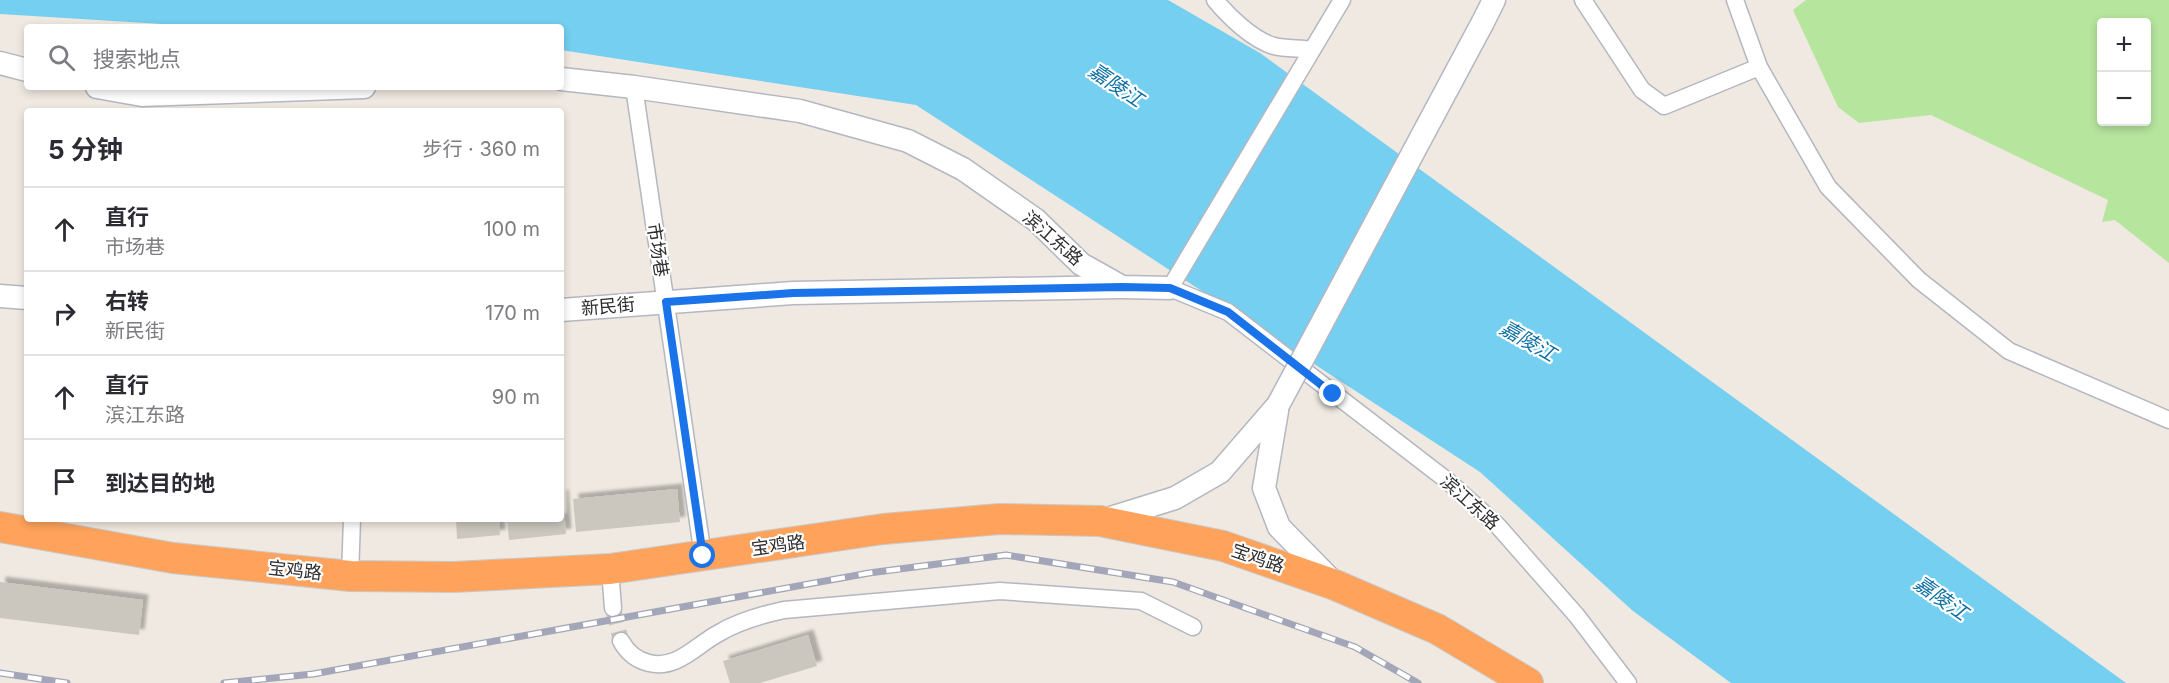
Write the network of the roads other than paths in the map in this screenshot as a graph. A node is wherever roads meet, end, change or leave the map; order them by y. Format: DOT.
graph roads {
  1 [pos="1215,0"];
  2 [pos="1342,0"];
  3 [pos="1494,0"];
  4 [pos="1583,0"];
  5 [pos="1735,0"];
  6 [pos="1309,56"];
  7 [pos="0,63"];
  8 [pos="1759,67"];
  9 [pos="24,69"];
  10 [pos="564,79"];
  11 [pos="634,87"];
  12 [pos="114,90"];
  13 [pos="281,90"];
  14 [pos="1175,281"];
  15 [pos="1122,287"];
  16 [pos="0,296"];
  17 [pos="24,298"];
  18 [pos="666,302"];
  19 [pos="564,310"];
  20 [pos="1278,405"];
  21 [pos="2169,420"];
  22 [pos="1100,521"];
  23 [pos="352,522"];
  24 [pos="0,527"];
  25 [pos="703,556"];
  26 [pos="610,569"];
  27 [pos="350,576"];
  28 [pos="1335,585"];
  29 [pos="613,608"];
  30 [pos="1193,627"];
  31 [pos="621,641"];
  32 [pos="1528,683"];
  33 [pos="1628,683"];
  1 -- 6 [label="street"];
  2 -- 6 [label="street"];
  3 -- 20 [label="street, bridge"];
  4 -- 8 [label="street"];
  5 -- 8 [label="street"];
  6 -- 14 [label="street"];
  7 -- 9 [label="street"];
  8 -- 21 [label="street"];
  10 -- 11 [label="street, 滨江东路"];
  11 -- 15 [label="street, 滨江东路"];
  11 -- 18 [label="street, 市场巷"];
  12 -- 13 [label="street"];
  14 -- 15 [label="street, 滨江东路"];
  14 -- 33 [label="street, 滨江东路"];
  15 -- 18 [label="street, 新民街"];
  16 -- 17 [label="street"];
  18 -- 19 [label="street, 新民街"];
  18 -- 25 [label="street, 市场巷"];
  20 -- 22 [label="street"];
  20 -- 28 [label="street"];
  22 -- 25 [label="highway, 宝鸡路"];
  22 -- 28 [label="highway, 宝鸡路"];
  23 -- 27 [label="street"];
  24 -- 27 [label="highway, 宝鸡路"];
  25 -- 26 [label="highway, 宝鸡路"];
  26 -- 27 [label="highway, 宝鸡路"];
  26 -- 29 [label="street"];
  28 -- 32 [label="highway, 宝鸡路"];
  30 -- 31 [label="street"];
}
